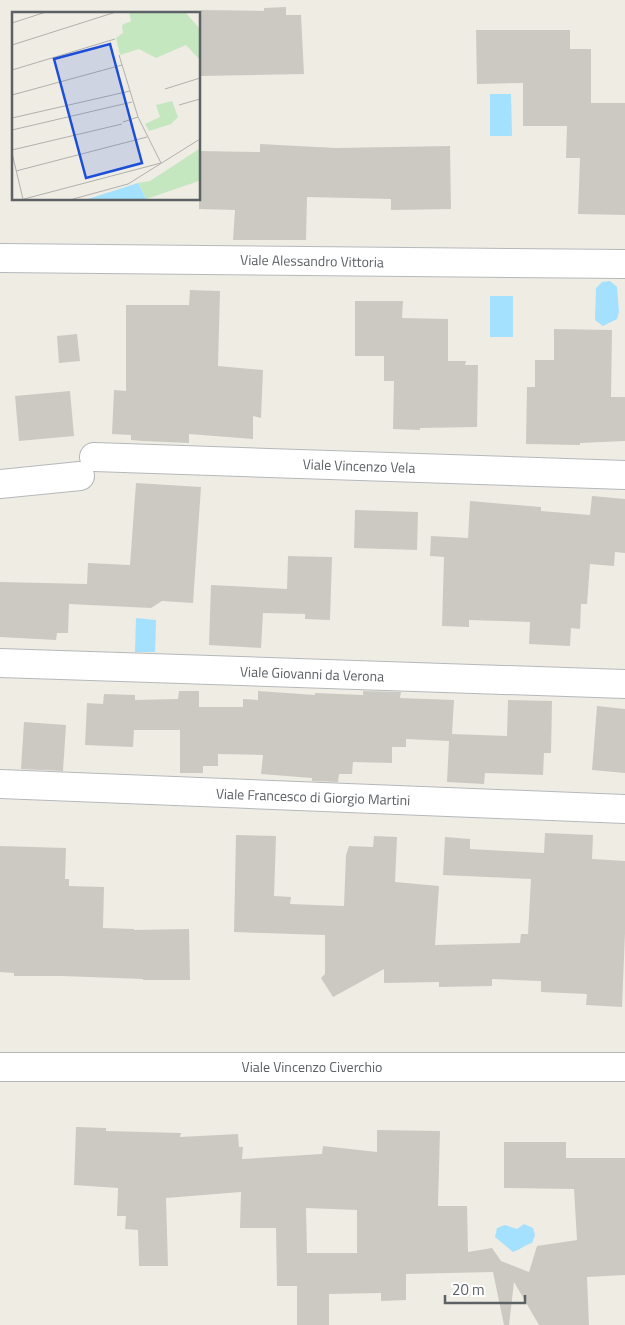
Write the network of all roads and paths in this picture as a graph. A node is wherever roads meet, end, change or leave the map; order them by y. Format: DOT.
graph roads {
  1 [pos="0,258"];
  2 [pos="625,264"];
  3 [pos="625,475"];
  4 [pos="0,484"];
  5 [pos="0,663"];
  6 [pos="625,684"];
  7 [pos="0,784"];
  8 [pos="625,809"];
  9 [pos="0,1067"];
  10 [pos="625,1067"];
  1 -- 2 [label="street, Viale Alessandro Vittoria"];
  3 -- 4 [label="street, Viale Vincenzo Vela"];
  5 -- 6 [label="street, Viale Giovanni da Verona"];
  7 -- 8 [label="street, Viale Francesco di Giorgio Martini"];
  9 -- 10 [label="street, Viale Vincenzo Civerchio"];
}
